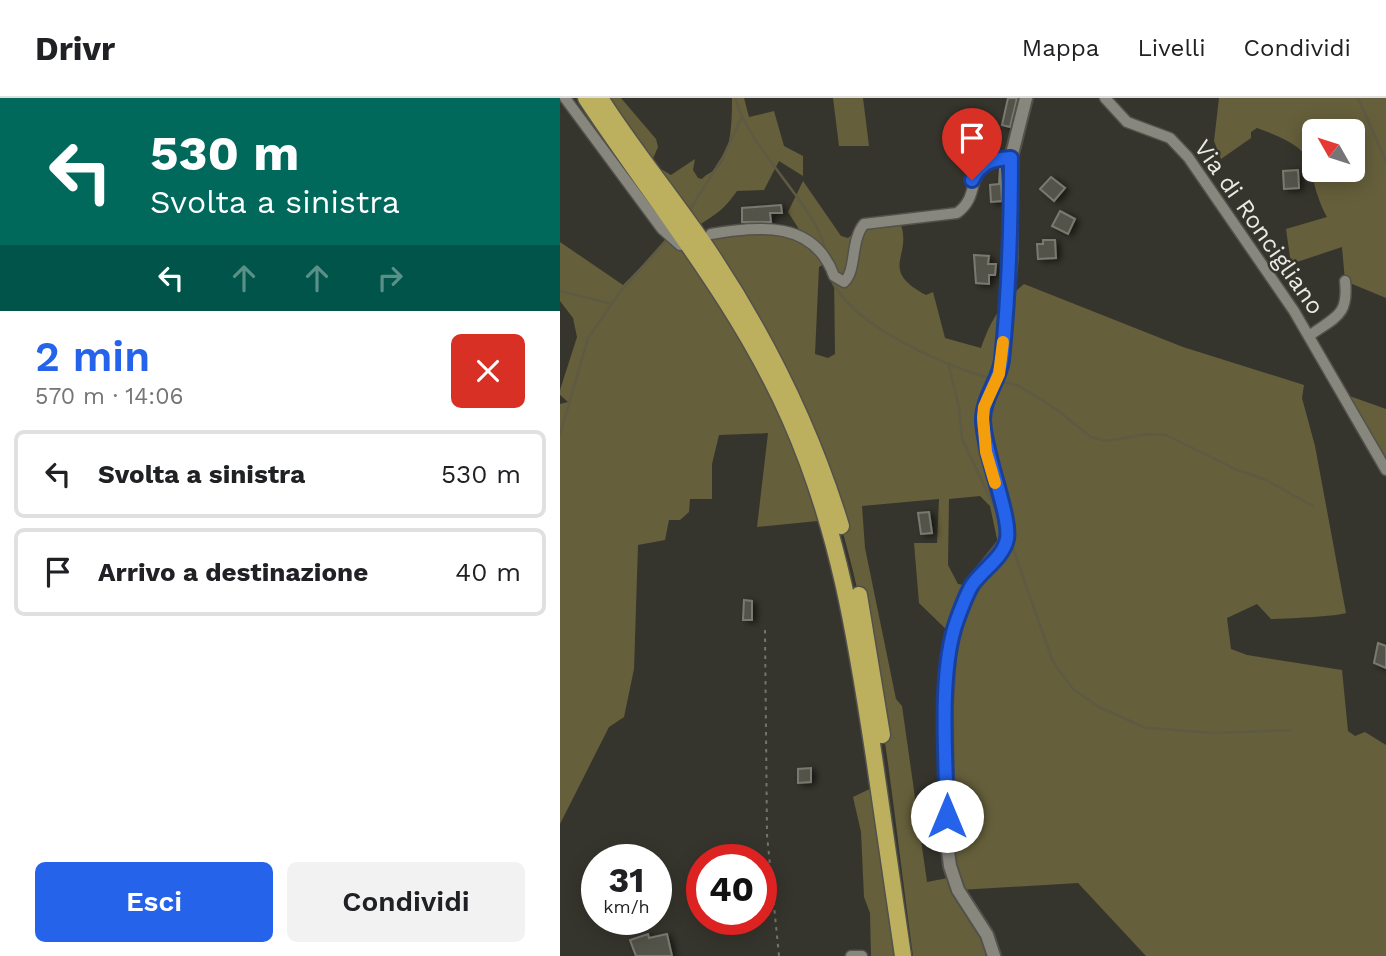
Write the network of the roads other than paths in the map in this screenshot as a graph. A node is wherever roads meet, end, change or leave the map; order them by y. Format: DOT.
graph roads {
  1 [pos="565,98"];
  2 [pos="586,98"];
  3 [pos="600,98"];
  4 [pos="1026,98"];
  5 [pos="1105,98"];
  6 [pos="1011,158"];
  7 [pos="711,234"];
  8 [pos="672,239"];
  9 [pos="1345,281"];
  10 [pos="1309,336"];
  11 [pos="1386,470"];
  12 [pos="851,956"];
  13 [pos="862,956"];
  14 [pos="903,956"];
  15 [pos="913,956"];
  16 [pos="994,956"];
  1 -- 8 [label="street"];
  2 -- 14 [label="highway"];
  3 -- 15 [label="highway"];
  4 -- 6 [label="street"];
  5 -- 10 [label="street, Via di Roncigliano"];
  6 -- 7 [label="street"];
  6 -- 16 [label="street"];
  9 -- 10 [label="street, Via di Roncigliano"];
  10 -- 11 [label="street, Via di Roncigliano"];
  12 -- 13 [label="street"];
}
